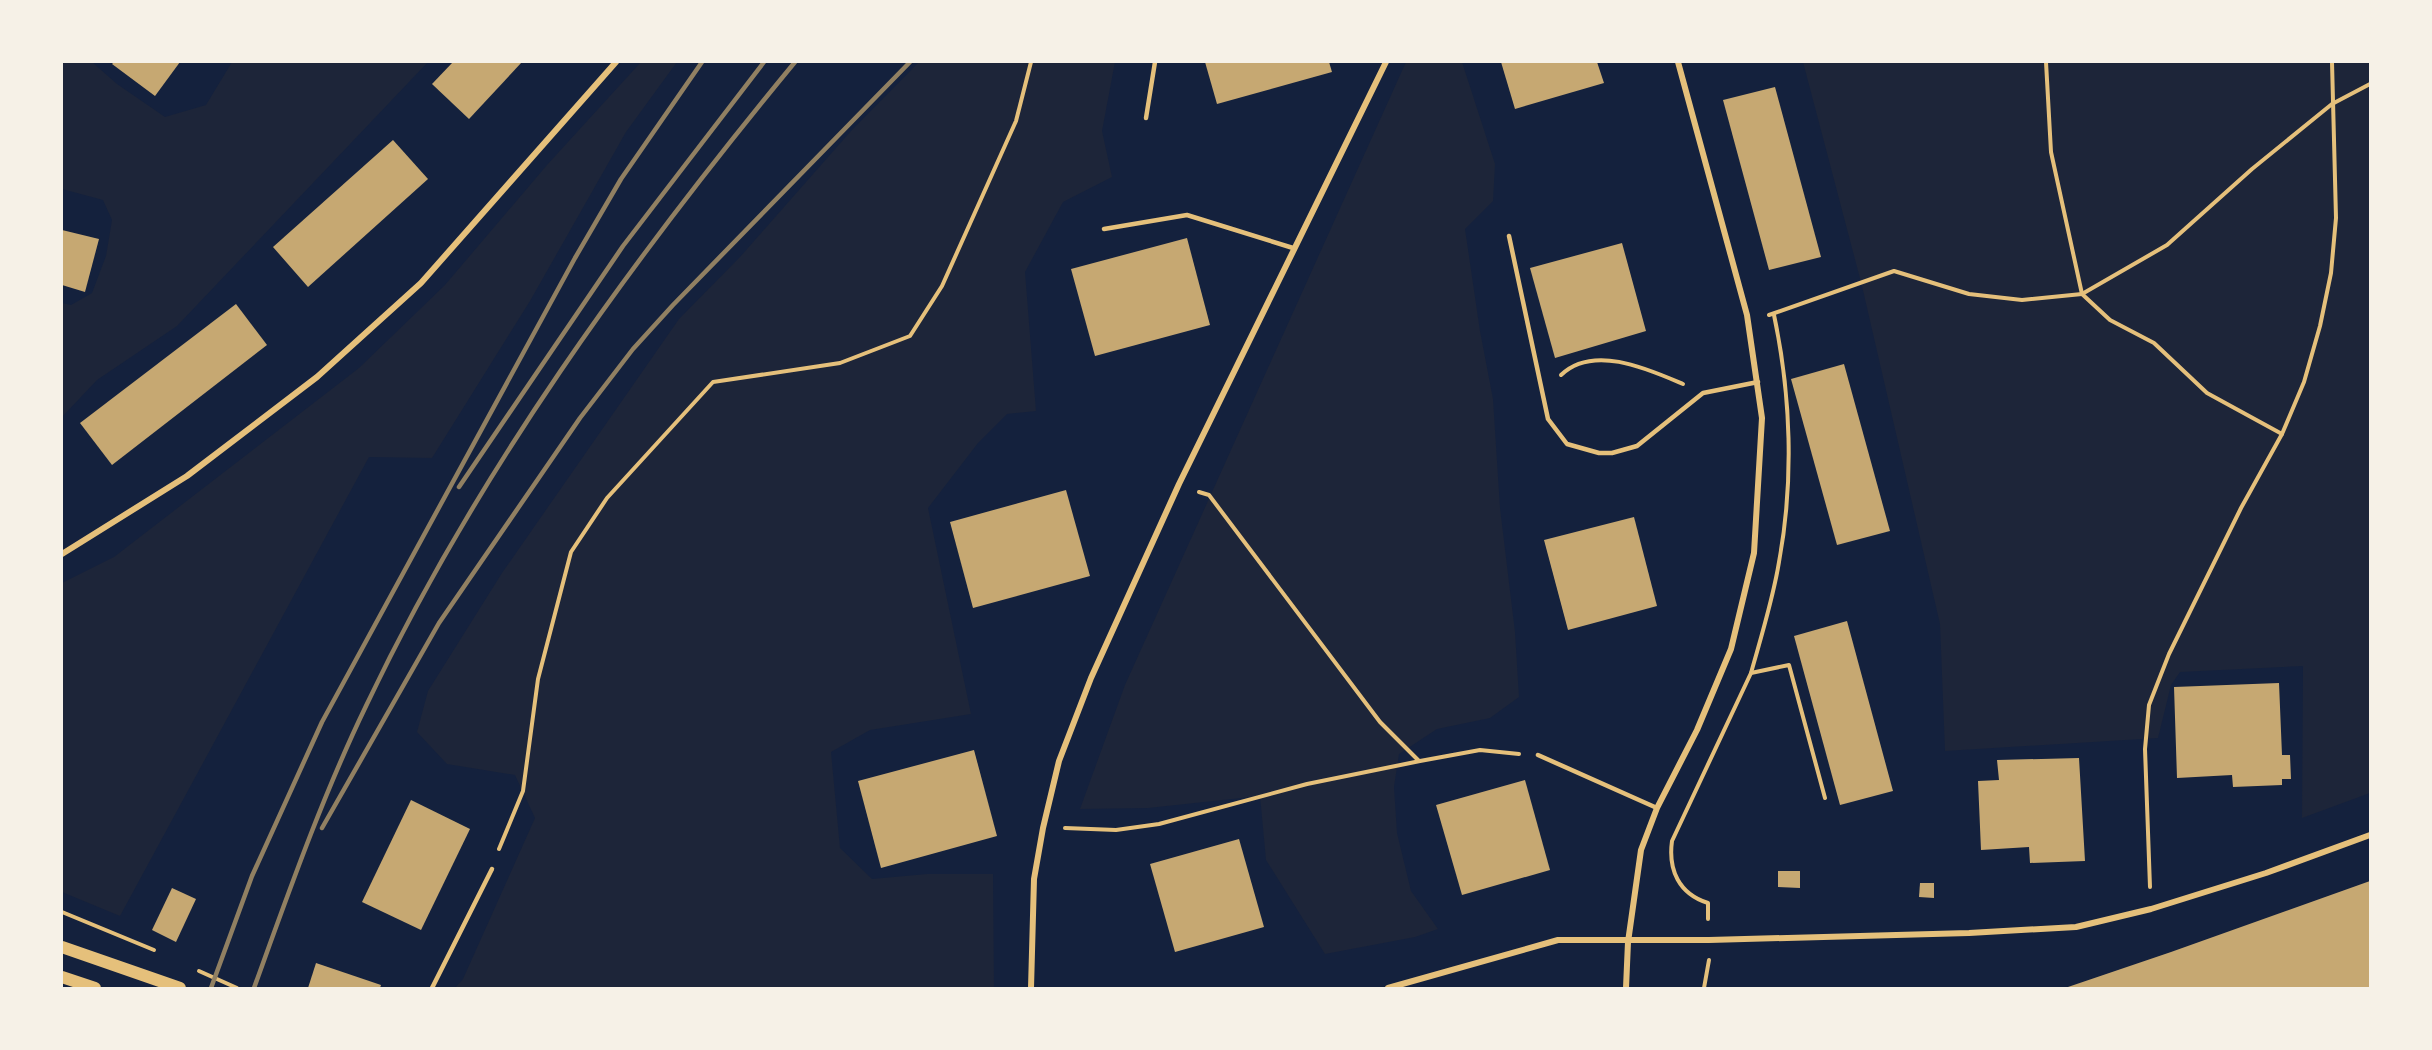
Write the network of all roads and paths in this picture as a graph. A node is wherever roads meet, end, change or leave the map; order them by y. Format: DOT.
graph roads {
  1 [pos="616,62"];
  2 [pos="1030,62"];
  3 [pos="1155,62"];
  4 [pos="1386,62"];
  5 [pos="1678,62"];
  6 [pos="2046,62"];
  7 [pos="2332,62"];
  8 [pos="2370,84"];
  9 [pos="2332,104"];
  10 [pos="1146,118"];
  11 [pos="1104,229"];
  12 [pos="1509,236"];
  13 [pos="1293,248"];
  14 [pos="2082,294"];
  15 [pos="1747,315"];
  16 [pos="1758,382"];
  17 [pos="1543,392"];
  18 [pos="1703,393"];
  19 [pos="2282,434"];
  20 [pos="1179,484"];
  21 [pos="62,554"];
  22 [pos="1538,756"];
  23 [pos="1420,761"];
  24 [pos="1825,798"];
  25 [pos="1657,808"];
  26 [pos="1043,828"];
  27 [pos="2370,835"];
  28 [pos="492,869"];
  29 [pos="2151,909"];
  30 [pos="62,912"];
  31 [pos="1708,940"];
  32 [pos="1628,942"];
  33 [pos="62,947"];
  34 [pos="157,951"];
  35 [pos="188,966"];
  36 [pos="62,977"];
  37 [pos="95,988"];
  38 [pos="180,988"];
  39 [pos="237,988"];
  40 [pos="432,988"];
  41 [pos="1031,988"];
  42 [pos="1388,988"];
  43 [pos="1626,988"];
  1 -- 21 [label="street"];
  2 -- 28 [label="path"];
  3 -- 10 [label="lane"];
  4 -- 13 [label="street"];
  5 -- 15 [label="street"];
  6 -- 14 [label="path"];
  7 -- 9 [label="path"];
  8 -- 9 [label="path"];
  9 -- 14 [label="path"];
  9 -- 19 [label="path"];
  11 -- 13 [label="lane"];
  12 -- 17 [label="lane"];
  13 -- 20 [label="street"];
  14 -- 15 [label="path"];
  14 -- 19 [label="path"];
  15 -- 16 [label="street"];
  16 -- 18 [label="lane"];
  16 -- 25 [label="street"];
  17 -- 18 [label="path"];
  17 -- 18 [label="lane"];
  19 -- 29 [label="path"];
  20 -- 23 [label="path"];
  20 -- 26 [label="street"];
  22 -- 23 [label="path"];
  22 -- 25 [label="lane"];
  23 -- 26 [label="path"];
  24 -- 31 [label="path"];
  25 -- 32 [label="street"];
  26 -- 41 [label="street"];
  27 -- 29 [label="street"];
  28 -- 40 [label="lane"];
  29 -- 31 [label="street"];
  30 -- 34 [label="path"];
  31 -- 32 [label="street"];
  32 -- 42 [label="street"];
  32 -- 43 [label="street"];
  33 -- 38 [label="main road"];
  35 -- 39 [label="path"];
  36 -- 37 [label="main road"];
}
